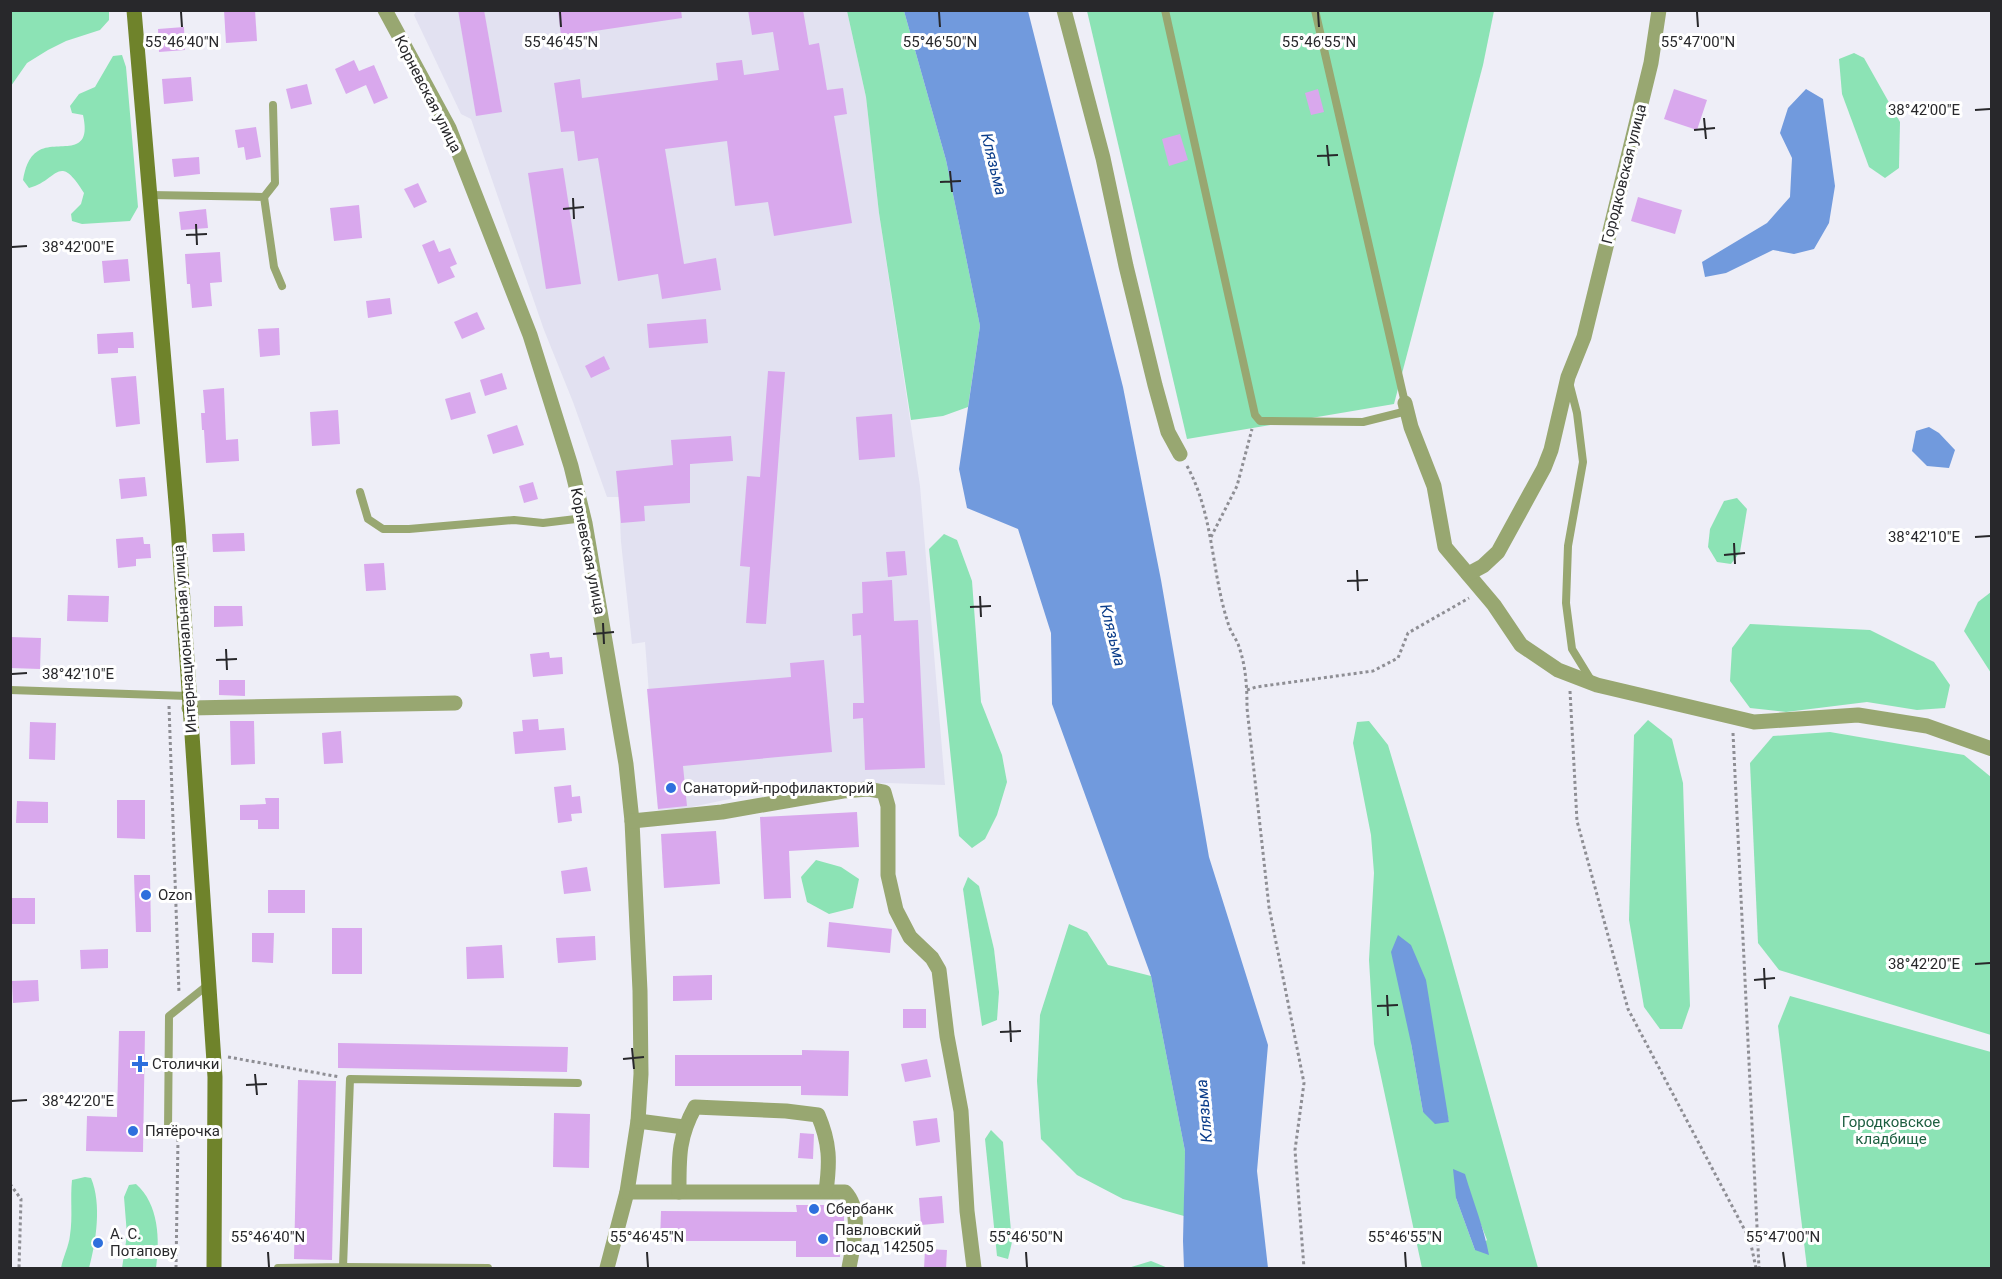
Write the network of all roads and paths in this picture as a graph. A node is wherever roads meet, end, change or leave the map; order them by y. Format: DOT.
graph roads {
  1 [pos="134,10"];
  2 [pos="385,10"];
  3 [pos="1064,10"];
  4 [pos="1165,10"];
  5 [pos="1315,10"];
  6 [pos="1659,10"];
  7 [pos="273,105"];
  8 [pos="150,195"];
  9 [pos="264,197"];
  10 [pos="282,286"];
  11 [pos="1568,378"];
  12 [pos="1406,407"];
  13 [pos="1256,426"];
  14 [pos="1180,454"];
  15 [pos="360,492"];
  16 [pos="584,518"];
  17 [pos="1211,537"];
  18 [pos="1468,574"];
  19 [pos="1482,591"];
  20 [pos="1569,674"];
  21 [pos="1597,685"];
  22 [pos="10,690"];
  23 [pos="1247,690"];
  24 [pos="169,695"];
  25 [pos="189,702"];
  26 [pos="455,703"];
  27 [pos="1732,722"];
  28 [pos="1992,749"];
  29 [pos="632,821"];
  30 [pos="208,984"];
  31 [pos="179,1008"];
  32 [pos="223,1056"];
  33 [pos="350,1079"];
  34 [pos="578,1083"];
  35 [pos="638,1121"];
  36 [pos="684,1127"];
  37 [pos="178,1128"];
  38 [pos="168,1132"];
  39 [pos="10,1184"];
  40 [pos="826,1191"];
  41 [pos="627,1192"];
  42 [pos="680,1192"];
  43 [pos="344,1267"];
  44 [pos="19,1269"];
  45 [pos="176,1269"];
  46 [pos="214,1269"];
  47 [pos="278,1269"];
  48 [pos="488,1269"];
  49 [pos="607,1269"];
  50 [pos="849,1269"];
  51 [pos="974,1269"];
  52 [pos="1304,1269"];
  53 [pos="1757,1269"];
  1 -- 8 [label="street, Интернациональная улица"];
  2 -- 16 [label="street, Корневская улица"];
  3 -- 14 [label="street"];
  4 -- 12 [label="lane"];
  5 -- 12 [label="lane"];
  6 -- 11 [label="street, Городковская улица"];
  7 -- 9 [label="lane"];
  8 -- 9 [label="lane"];
  8 -- 25 [label="street, Интернациональная улица"];
  9 -- 10 [label="lane"];
  11 -- 18 [label="street, Городковская улица"];
  11 -- 21 [label="lane"];
  12 -- 18 [label="street"];
  13 -- 17 [label="path"];
  14 -- 17 [label="path"];
  15 -- 16 [label="lane"];
  16 -- 29 [label="street, Корневская улица"];
  17 -- 23 [label="path"];
  18 -- 19 [label="street"];
  19 -- 20 [label="street"];
  19 -- 23 [label="path"];
  20 -- 21 [label="street"];
  20 -- 53 [label="path"];
  21 -- 28 [label="street"];
  22 -- 24 [label="lane"];
  23 -- 52 [label="path"];
  24 -- 25 [label="lane"];
  24 -- 31 [label="path"];
  25 -- 26 [label="street"];
  25 -- 30 [label="street, Интернациональная улица"];
  27 -- 53 [label="path"];
  29 -- 35 [label="street, Корневская улица"];
  29 -- 51 [label="street"];
  30 -- 31 [label="lane"];
  30 -- 46 [label="street, Интернациональная улица"];
  31 -- 38 [label="lane"];
  32 -- 33 [label="path"];
  33 -- 34 [label="lane"];
  33 -- 43 [label="lane"];
  35 -- 36 [label="street"];
  35 -- 41 [label="street, Корневская улица"];
  36 -- 40 [label="street"];
  36 -- 42 [label="street"];
  37 -- 45 [label="path"];
  39 -- 44 [label="path"];
  40 -- 42 [label="street"];
  40 -- 50 [label="street"];
  41 -- 42 [label="street"];
  41 -- 49 [label="street, Корневская улица"];
  43 -- 47 [label="lane"];
  43 -- 48 [label="lane"];
}
